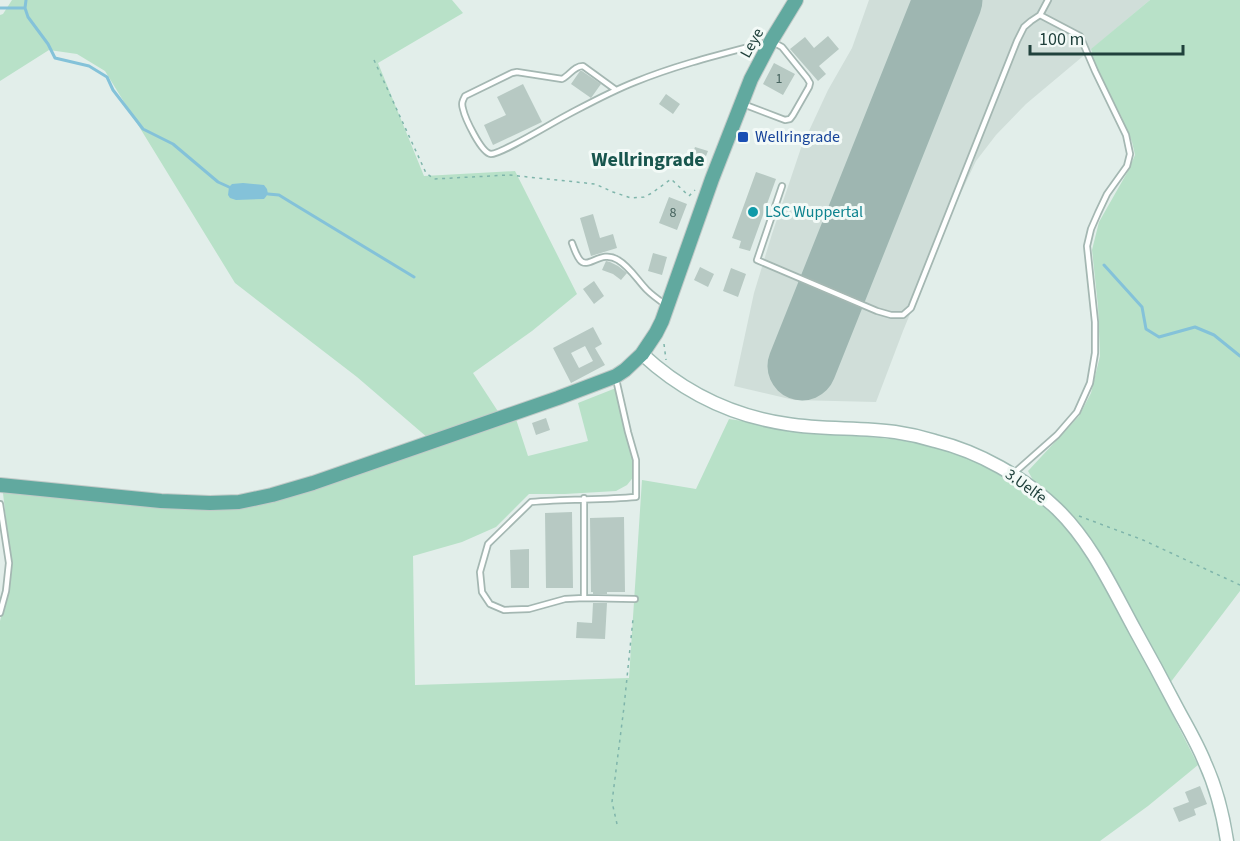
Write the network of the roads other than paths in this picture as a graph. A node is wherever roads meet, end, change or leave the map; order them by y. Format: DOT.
graph roads {
  1 [pos="796,0"];
  2 [pos="1048,0"];
  3 [pos="1040,15"];
  4 [pos="771,41"];
  5 [pos="616,90"];
  6 [pos="741,103"];
  7 [pos="782,186"];
  8 [pos="572,243"];
  9 [pos="668,306"];
  10 [pos="642,354"];
  11 [pos="616,376"];
  12 [pos="1012,474"];
  13 [pos="0,485"];
  14 [pos="584,498"];
  15 [pos="0,504"];
  16 [pos="584,598"];
  17 [pos="635,599"];
  18 [pos="0,613"];
  19 [pos="1227,841"];
  1 -- 4 [label="main road, Leye"];
  2 -- 3 [label="lane"];
  3 -- 7 [label="lane"];
  3 -- 12 [label="lane"];
  4 -- 5 [label="lane"];
  4 -- 6 [label="main road, Leye"];
  4 -- 6 [label="lane"];
  5 -- 5 [label="lane"];
  6 -- 9 [label="main road"];
  8 -- 9 [label="lane"];
  9 -- 10 [label="main road"];
  10 -- 11 [label="main road"];
  10 -- 12 [label="street, 3.Uelfe"];
  11 -- 13 [label="main road"];
  11 -- 14 [label="lane"];
  12 -- 19 [label="street, 3.Uelfe"];
  14 -- 16 [label="lane"];
  14 -- 16 [label="lane"];
  15 -- 18 [label="lane"];
  16 -- 17 [label="lane"];
}
